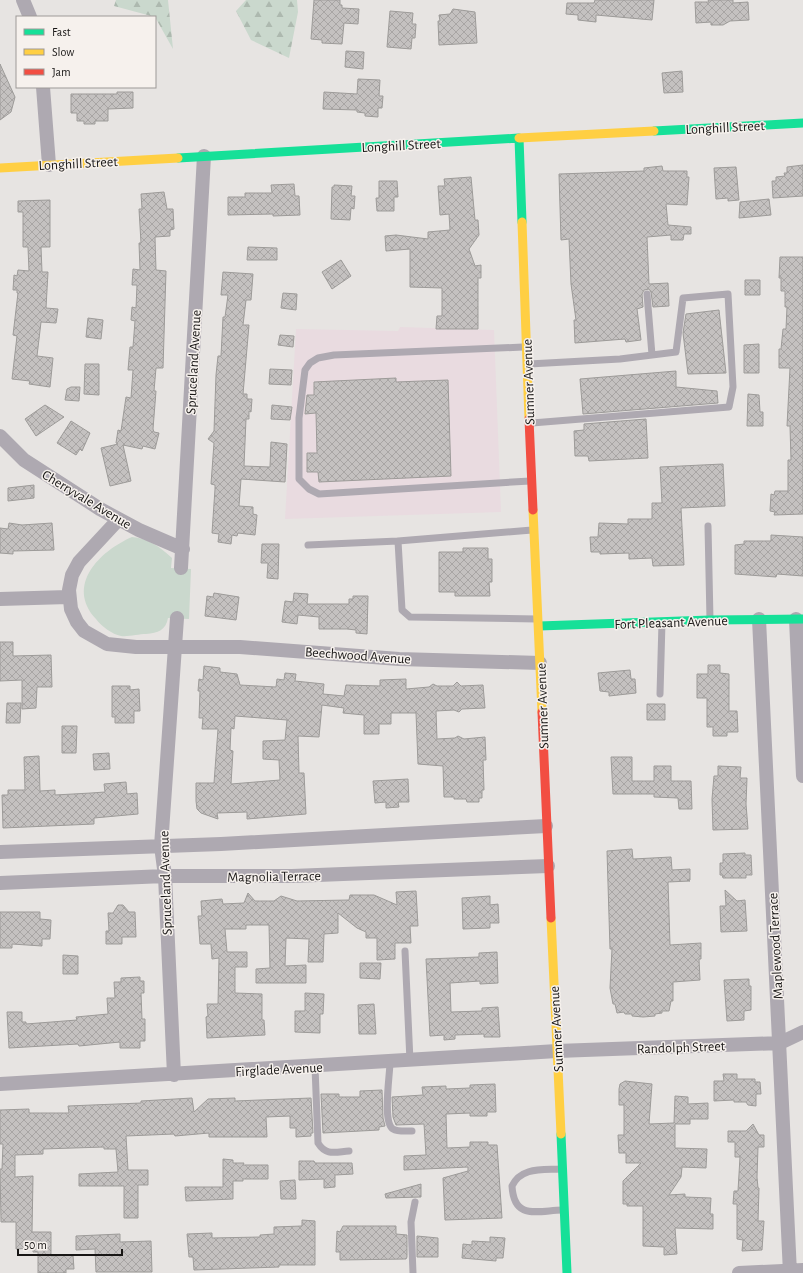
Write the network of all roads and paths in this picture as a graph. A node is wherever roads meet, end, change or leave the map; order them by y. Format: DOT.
graph roads {
  1 [pos="23,0"];
  2 [pos="30,16"];
  3 [pos="42,88"];
  4 [pos="803,123"];
  5 [pos="519,138"];
  6 [pos="204,156"];
  7 [pos="49,165"];
  8 [pos="0,168"];
  9 [pos="647,294"];
  10 [pos="526,347"];
  11 [pos="652,355"];
  12 [pos="527,364"];
  13 [pos="530,423"];
  14 [pos="0,436"];
  15 [pos="532,481"];
  16 [pos="118,520"];
  17 [pos="708,526"];
  18 [pos="534,530"];
  19 [pos="398,541"];
  20 [pos="308,545"];
  21 [pos="182,549"];
  22 [pos="181,568"];
  23 [pos="68,597"];
  24 [pos="0,599"];
  25 [pos="177,618"];
  26 [pos="759,619"];
  27 [pos="800,619"];
  28 [pos="710,620"];
  29 [pos="662,622"];
  30 [pos="539,623"];
  31 [pos="176,646"];
  32 [pos="540,663"];
  33 [pos="660,694"];
  34 [pos="803,776"];
  35 [pos="546,826"];
  36 [pos="161,846"];
  37 [pos="0,852"];
  38 [pos="548,866"];
  39 [pos="166,876"];
  40 [pos="0,883"];
  41 [pos="405,951"];
  42 [pos="803,1032"];
  43 [pos="780,1043"];
  44 [pos="557,1052"];
  45 [pos="410,1061"];
  46 [pos="390,1062"];
  47 [pos="315,1067"];
  48 [pos="174,1075"];
  49 [pos="0,1084"];
  50 [pos="412,1131"];
  51 [pos="349,1151"];
  52 [pos="562,1169"];
  53 [pos="415,1202"];
  54 [pos="564,1210"];
  55 [pos="794,1271"];
  56 [pos="413,1273"];
  57 [pos="567,1273"];
  58 [pos="740,1273"];
  1 -- 2 [label="street"];
  3 -- 7 [label="street"];
  4 -- 5 [label="main road, Longhill Street"];
  5 -- 6 [label="main road, Longhill Street"];
  5 -- 10 [label="main road, Sumner Avenue"];
  6 -- 7 [label="main road, Longhill Street"];
  6 -- 21 [label="street, Spruceland Avenue"];
  7 -- 8 [label="main road, Longhill Street"];
  9 -- 11 [label="lane"];
  10 -- 12 [label="main road, Sumner Avenue"];
  10 -- 15 [label="lane"];
  11 -- 12 [label="lane"];
  11 -- 13 [label="lane"];
  12 -- 13 [label="main road, Sumner Avenue"];
  13 -- 15 [label="main road, Sumner Avenue"];
  14 -- 16 [label="street, Cherryvale Avenue"];
  15 -- 18 [label="main road, Sumner Avenue"];
  16 -- 21 [label="street, Cherryvale Avenue"];
  16 -- 23 [label="street"];
  17 -- 28 [label="lane"];
  18 -- 19 [label="lane"];
  18 -- 30 [label="main road, Sumner Avenue"];
  19 -- 20 [label="lane"];
  19 -- 30 [label="lane"];
  21 -- 22 [label="street, Spruceland Avenue"];
  23 -- 24 [label="street"];
  23 -- 31 [label="street, Beechwood Avenue"];
  25 -- 31 [label="street, Spruceland Avenue"];
  26 -- 27 [label="main road, Fort Pleasant Avenue"];
  26 -- 28 [label="main road, Fort Pleasant Avenue"];
  26 -- 43 [label="street, Maplewood Terrace"];
  27 -- 34 [label="street"];
  28 -- 29 [label="main road, Fort Pleasant Avenue"];
  29 -- 30 [label="main road, Fort Pleasant Avenue"];
  29 -- 33 [label="lane"];
  30 -- 32 [label="main road, Sumner Avenue"];
  31 -- 32 [label="street, Beechwood Avenue"];
  31 -- 36 [label="street, Spruceland Avenue"];
  32 -- 35 [label="main road, Sumner Avenue"];
  35 -- 36 [label="street"];
  35 -- 38 [label="main road, Sumner Avenue"];
  36 -- 37 [label="street"];
  36 -- 39 [label="street, Spruceland Avenue"];
  38 -- 39 [label="street, Magnolia Terrace"];
  38 -- 44 [label="main road, Sumner Avenue"];
  39 -- 40 [label="street, Magnolia Terrace"];
  39 -- 48 [label="street, Spruceland Avenue"];
  41 -- 45 [label="lane"];
  42 -- 43 [label="street, Randolph Street"];
  43 -- 44 [label="street, Randolph Street"];
  43 -- 55 [label="street, Maplewood Terrace"];
  44 -- 45 [label="street, Firglade Avenue"];
  44 -- 52 [label="main road, Sumner Avenue"];
  45 -- 46 [label="street, Firglade Avenue"];
  46 -- 47 [label="street, Firglade Avenue"];
  46 -- 50 [label="lane"];
  47 -- 48 [label="street, Firglade Avenue"];
  47 -- 51 [label="lane"];
  48 -- 49 [label="street, Firglade Avenue"];
  52 -- 54 [label="main road, Sumner Avenue"];
  52 -- 54 [label="lane"];
  53 -- 56 [label="lane"];
  54 -- 57 [label="main road, Sumner Avenue"];
  55 -- 58 [label="street"];
}
